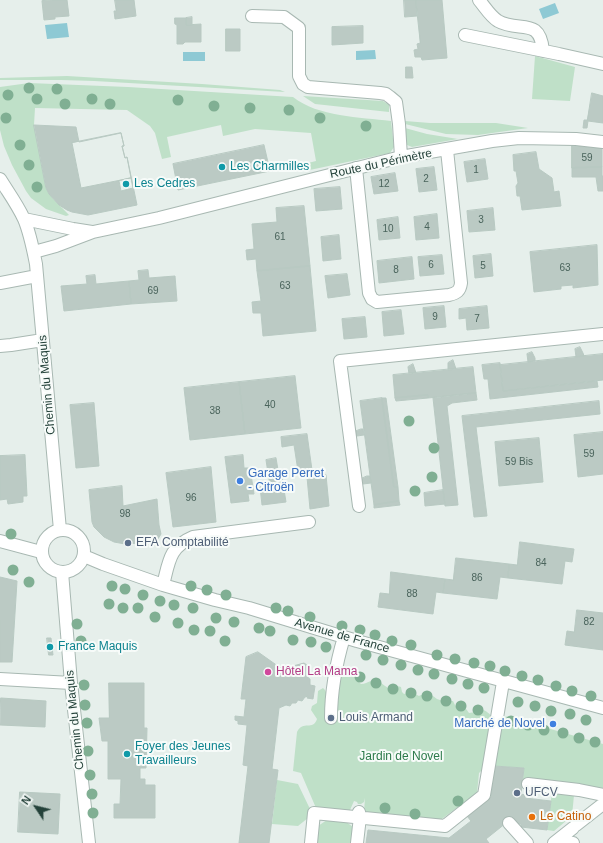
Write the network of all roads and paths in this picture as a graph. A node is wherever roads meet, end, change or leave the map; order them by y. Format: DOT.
graph roads {
  1 [pos="479,0"];
  2 [pos="252,16"];
  3 [pos="465,36"];
  4 [pos="543,50"];
  5 [pos="603,64"];
  6 [pos="603,142"];
  7 [pos="447,150"];
  8 [pos="401,157"];
  9 [pos="356,168"];
  10 [pos="0,178"];
  11 [pos="24,219"];
  12 [pos="93,232"];
  13 [pos="32,246"];
  14 [pos="36,276"];
  15 [pos="0,283"];
  16 [pos="603,334"];
  17 [pos="43,340"];
  18 [pos="0,346"];
  19 [pos="359,506"];
  20 [pos="309,522"];
  21 [pos="60,530"];
  22 [pos="0,541"];
  23 [pos="41,552"];
  24 [pos="84,556"];
  25 [pos="62,572"];
  26 [pos="163,585"];
  27 [pos="344,637"];
  28 [pos="0,679"];
  29 [pos="503,682"];
  30 [pos="71,683"];
  31 [pos="603,708"];
  32 [pos="331,718"];
  33 [pos="528,784"];
  34 [pos="603,795"];
  35 [pos="603,804"];
  36 [pos="359,814"];
  37 [pos="509,823"];
  38 [pos="557,842"];
  39 [pos="89,843"];
  40 [pos="311,843"];
  41 [pos="351,843"];
  42 [pos="356,843"];
  43 [pos="527,843"];
  44 [pos="573,843"];
  1 -- 4 [label="street"];
  2 -- 8 [label="street"];
  3 -- 4 [label="street"];
  4 -- 5 [label="street"];
  6 -- 7 [label="street, Route du Périmètre"];
  7 -- 8 [label="street, Route du Périmètre"];
  7 -- 9 [label="street"];
  8 -- 9 [label="street, Route du Périmètre"];
  9 -- 12 [label="street, Route du Périmètre"];
  10 -- 11 [label="street"];
  11 -- 12 [label="street, Route du Périmètre"];
  11 -- 13 [label="street"];
  12 -- 13 [label="street, Route du Périmètre"];
  13 -- 14 [label="street, Chemin du Maquis"];
  14 -- 15 [label="street"];
  14 -- 17 [label="street, Chemin du Maquis"];
  16 -- 19 [label="street"];
  17 -- 18 [label="street"];
  17 -- 21 [label="street, Chemin du Maquis"];
  20 -- 26 [label="street"];
  21 -- 23 [label="street"];
  21 -- 24 [label="street"];
  22 -- 23 [label="street"];
  23 -- 25 [label="street"];
  24 -- 25 [label="street"];
  24 -- 26 [label="street, Avenue de France"];
  25 -- 30 [label="street, Chemin du Maquis"];
  26 -- 27 [label="street, Avenue de France"];
  27 -- 29 [label="street, Avenue de France"];
  27 -- 32 [label="street"];
  28 -- 30 [label="street"];
  29 -- 31 [label="street, Avenue de France"];
  29 -- 36 [label="street"];
  30 -- 39 [label="street, Chemin du Maquis"];
  33 -- 34 [label="street"];
  35 -- 38 [label="street"];
  36 -- 40 [label="street"];
  36 -- 42 [label="street"];
  37 -- 43 [label="street"];
  38 -- 44 [label="street"];
  41 -- 42 [label="street"];
}
